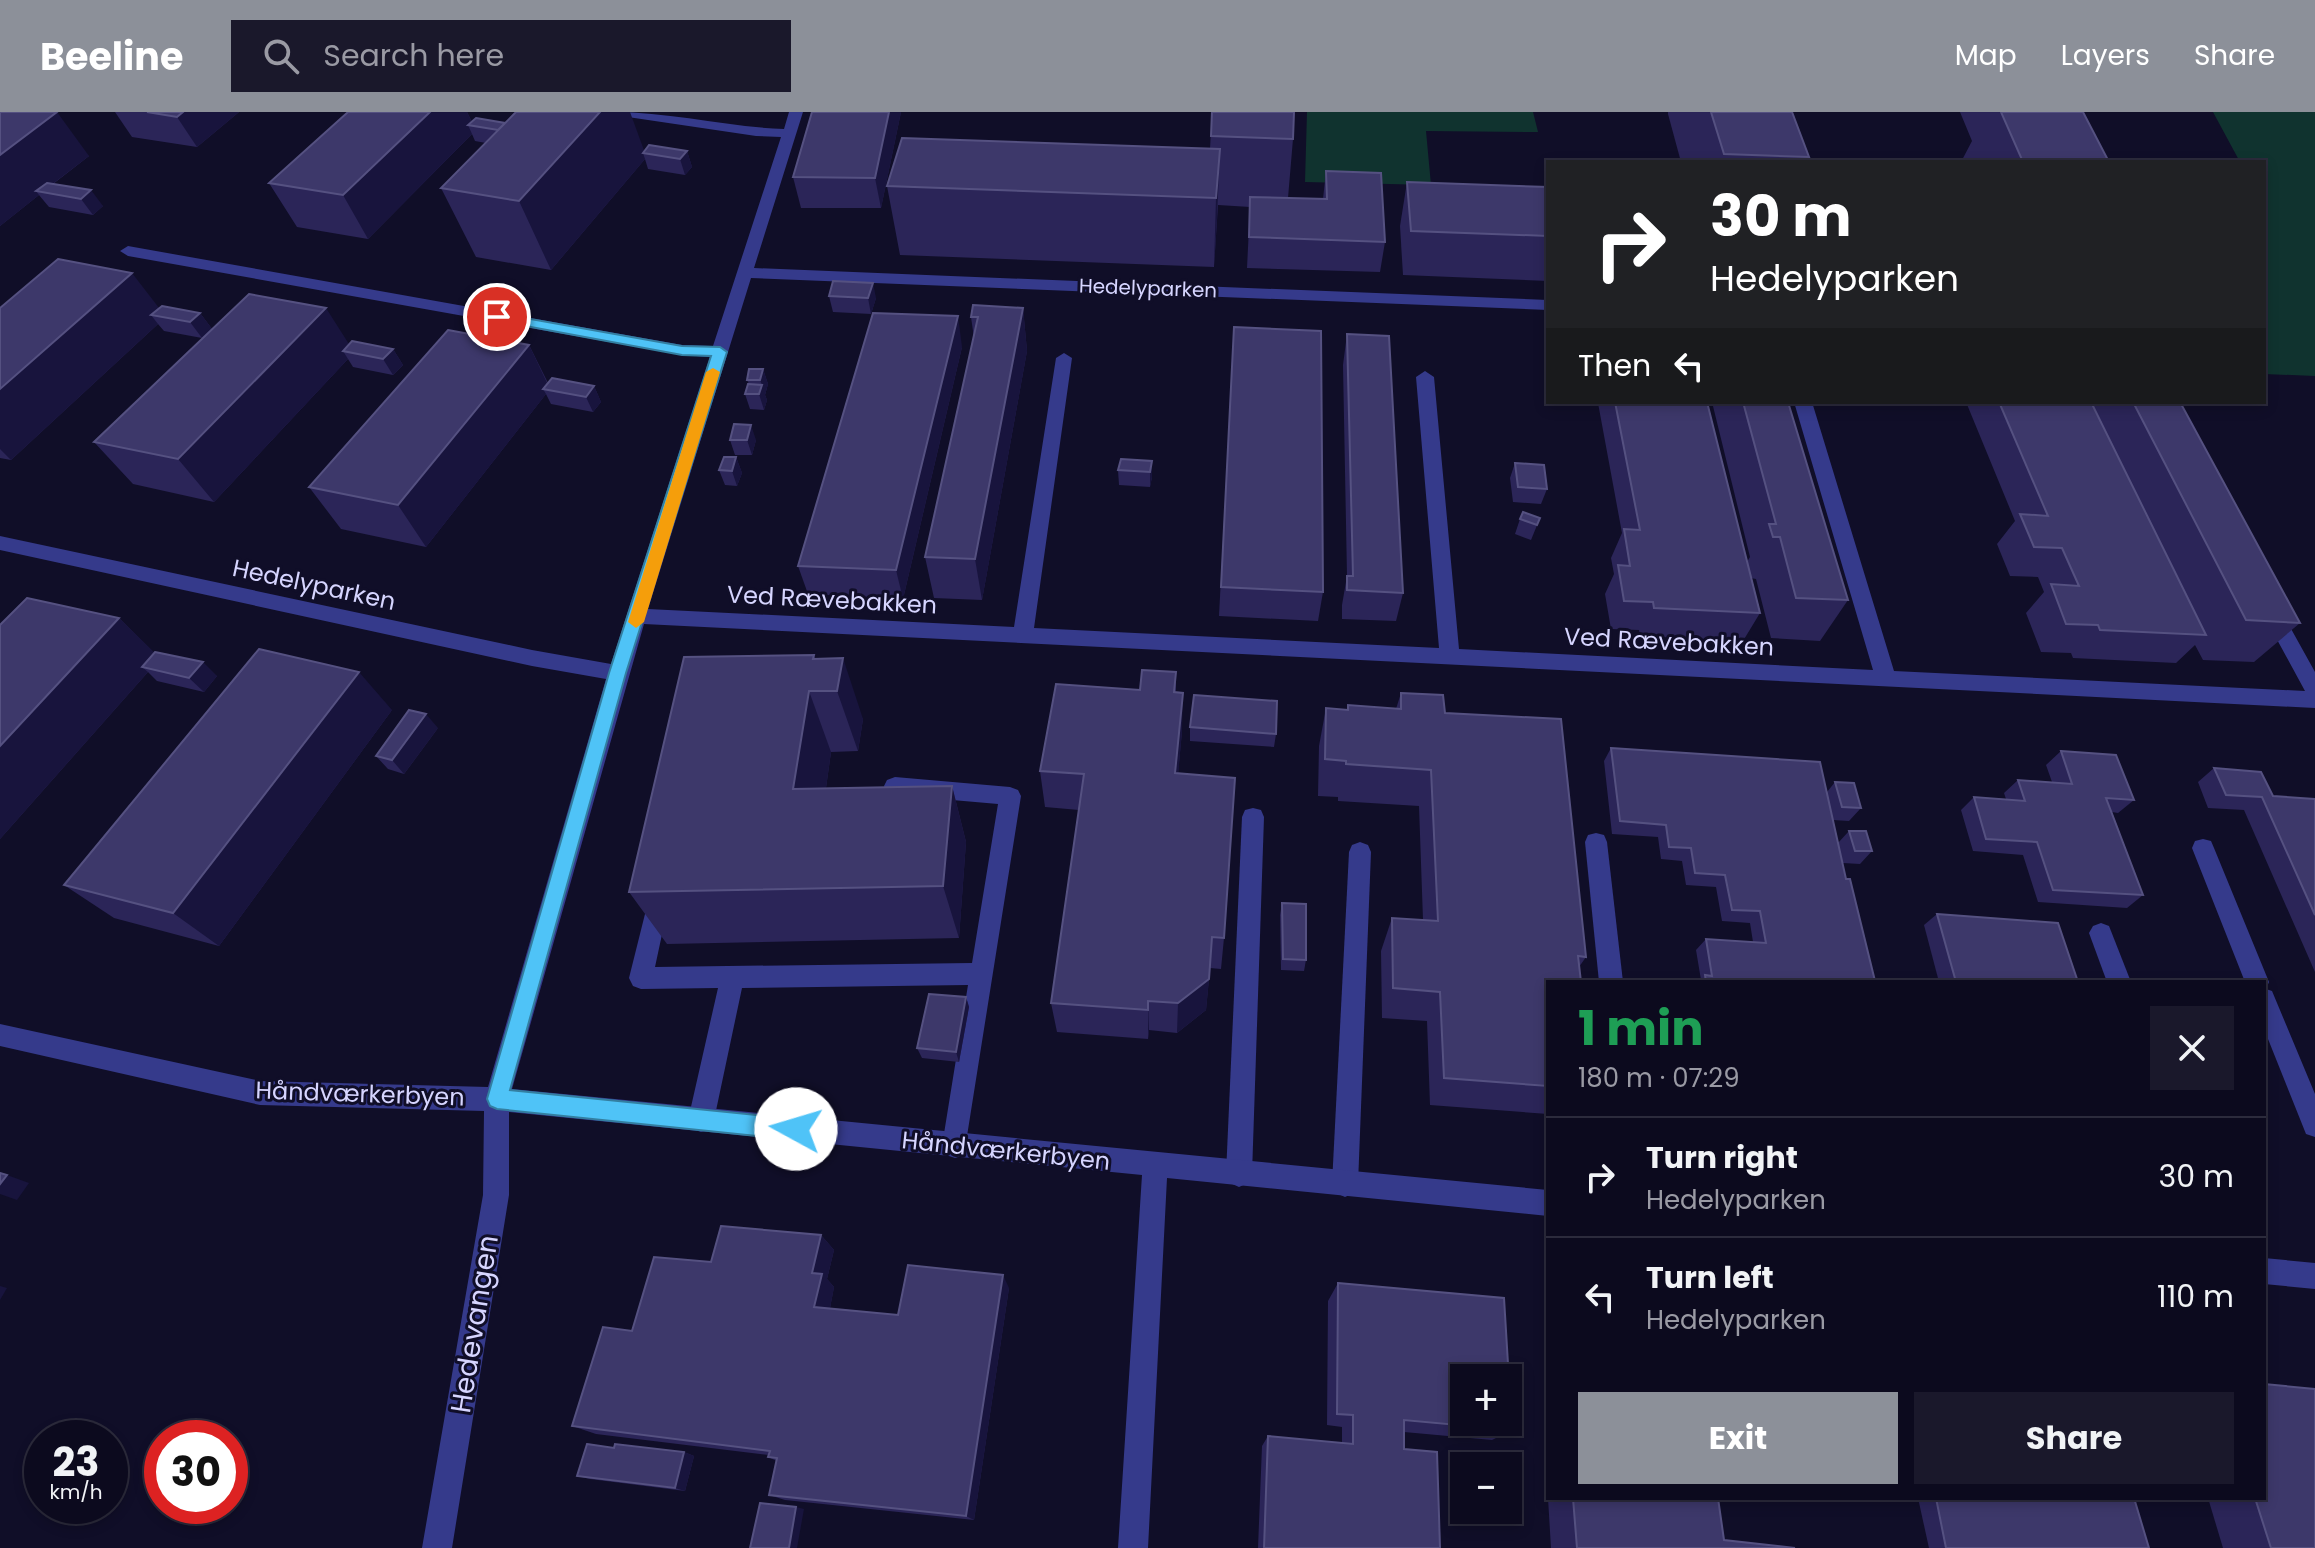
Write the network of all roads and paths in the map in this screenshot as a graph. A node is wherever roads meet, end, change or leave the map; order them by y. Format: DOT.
graph roads {
  1 [pos="621,112"];
  2 [pos="796,112"];
  3 [pos="790,133"];
  4 [pos="128,251"];
  5 [pos="747,273"];
  6 [pos="1546,305"];
  7 [pos="720,352"];
  8 [pos="1064,358"];
  9 [pos="1425,377"];
  10 [pos="1804,404"];
  11 [pos="0,543"];
  12 [pos="2263,595"];
  13 [pos="638,616"];
  14 [pos="1023,635"];
  15 [pos="1450,657"];
  16 [pos="618,673"];
  17 [pos="1886,679"];
  18 [pos="2315,691"];
  19 [pos="2315,700"];
  20 [pos="895,786"];
  21 [pos="1253,817"];
  22 [pos="1596,842"];
  23 [pos="2203,848"];
  24 [pos="1360,852"];
  25 [pos="665,870"];
  26 [pos="2101,933"];
  27 [pos="981,974"];
  28 [pos="732,977"];
  29 [pos="1611,980"];
  30 [pos="2118,980"];
  31 [pos="2256,980"];
  32 [pos="2266,1004"];
  33 [pos="0,1035"];
  34 [pos="497,1099"];
  35 [pos="701,1120"];
  36 [pos="2315,1125"];
  37 [pos="955,1146"];
  38 [pos="1155,1167"];
  39 [pos="1239,1174"];
  40 [pos="1345,1184"];
  41 [pos="1546,1203"];
  42 [pos="2266,1271"];
  43 [pos="2315,1276"];
  44 [pos="437,1548"];
  45 [pos="1133,1548"];
  1 -- 3 [label="street"];
  2 -- 3 [label="street"];
  3 -- 5 [label="street"];
  4 -- 7 [label="street"];
  5 -- 6 [label="street, Hedelyparken"];
  5 -- 7 [label="street"];
  7 -- 13 [label="street"];
  8 -- 14 [label="street"];
  9 -- 15 [label="street"];
  10 -- 17 [label="street"];
  11 -- 16 [label="street, Hedelyparken"];
  12 -- 18 [label="street"];
  13 -- 14 [label="street, Ved Rævebakken"];
  13 -- 16 [label="street"];
  14 -- 15 [label="street, Ved Rævebakken"];
  15 -- 17 [label="street, Ved Rævebakken"];
  16 -- 34 [label="street"];
  17 -- 19 [label="street, Ved Rævebakken"];
  20 -- 27 [label="street"];
  21 -- 39 [label="street"];
  22 -- 29 [label="street"];
  23 -- 31 [label="street"];
  24 -- 40 [label="street"];
  25 -- 28 [label="street"];
  26 -- 30 [label="street"];
  27 -- 28 [label="street"];
  27 -- 37 [label="street"];
  28 -- 35 [label="street"];
  32 -- 36 [label="street"];
  33 -- 34 [label="street, Håndværkerbyen"];
  34 -- 35 [label="street, Håndværkerbyen"];
  34 -- 44 [label="street, Hedevangen"];
  35 -- 37 [label="street, Håndværkerbyen"];
  37 -- 38 [label="street, Håndværkerbyen"];
  38 -- 39 [label="street, Håndværkerbyen"];
  38 -- 45 [label="street"];
  39 -- 40 [label="street, Håndværkerbyen"];
  40 -- 41 [label="street, Håndværkerbyen"];
  42 -- 43 [label="street"];
}
